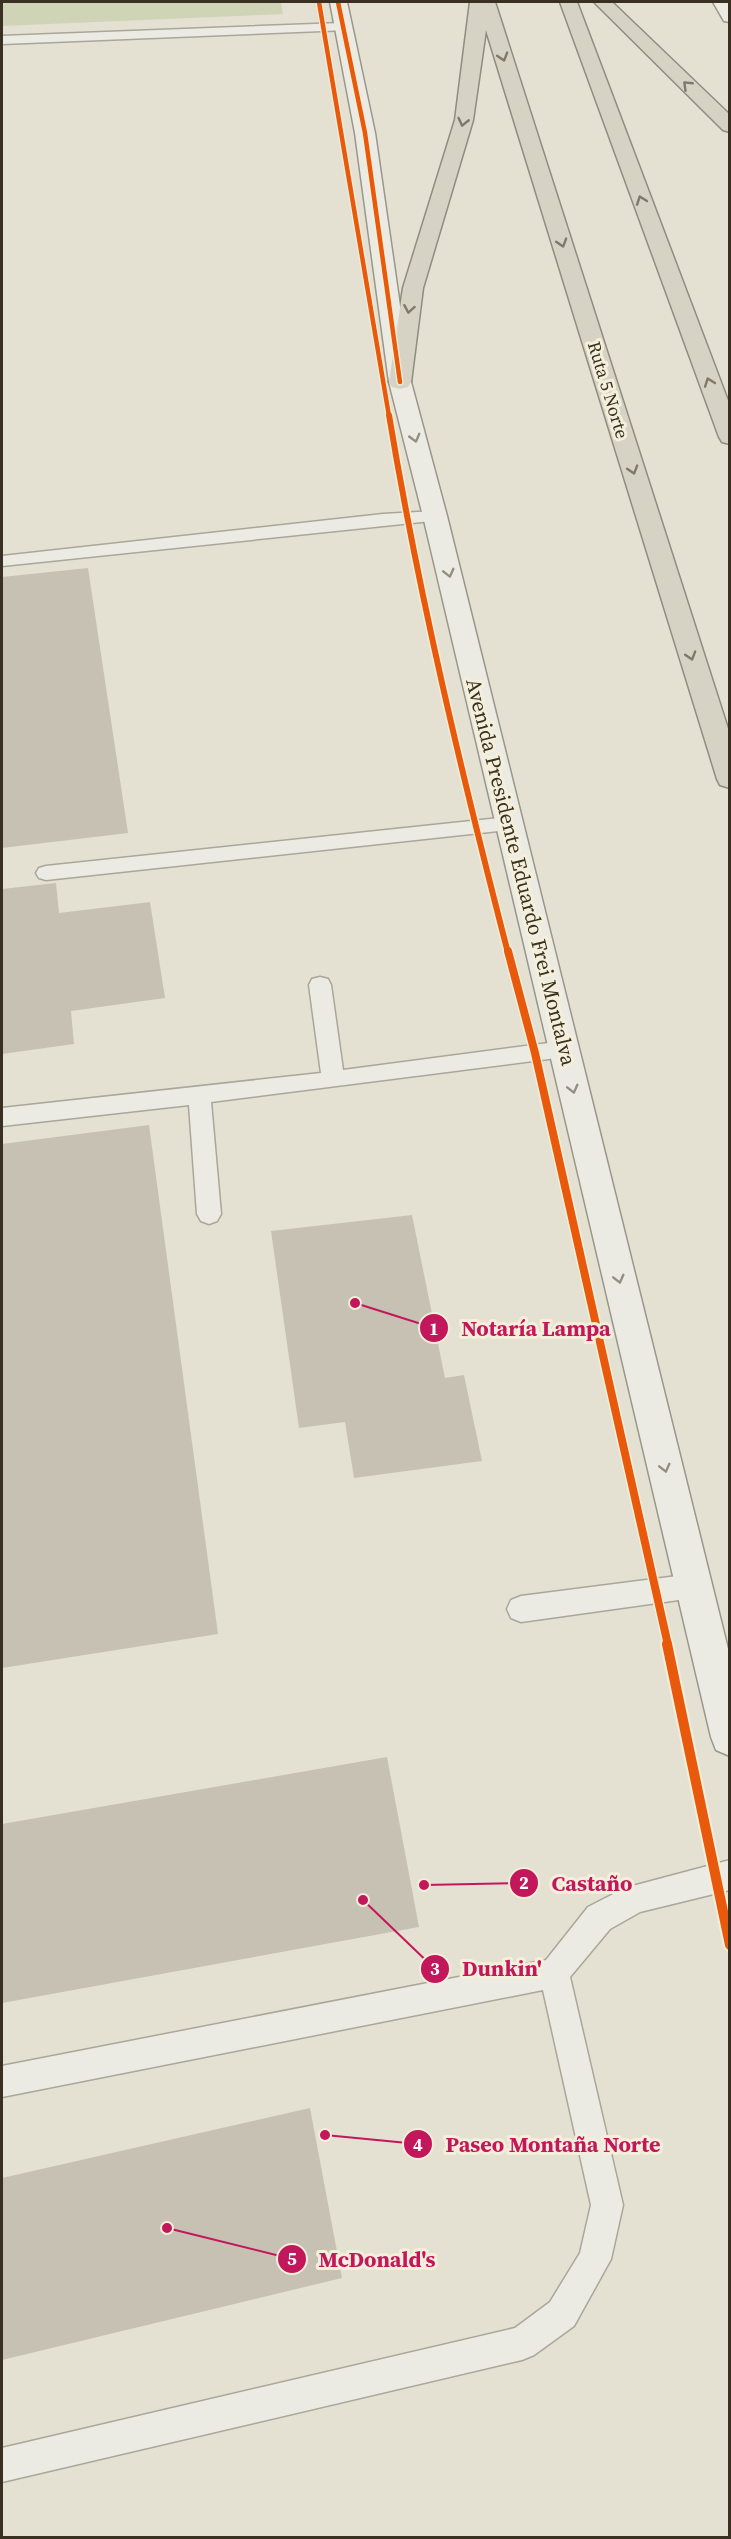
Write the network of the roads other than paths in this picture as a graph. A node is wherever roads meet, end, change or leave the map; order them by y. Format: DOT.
graph roads {
  1 [pos="338,2"];
  2 [pos="478,2"];
  3 [pos="486,2"];
  4 [pos="568,2"];
  5 [pos="602,2"];
  6 [pos="722,2"];
  7 [pos="729,17"];
  8 [pos="342,27"];
  9 [pos="2,40"];
  10 [pos="729,126"];
  11 [pos="400,382"];
  12 [pos="729,437"];
  13 [pos="435,516"];
  14 [pos="2,561"];
  15 [pos="729,779"];
  16 [pos="509,824"];
  17 [pos="46,873"];
  18 [pos="320,985"];
  19 [pos="564,1049"];
  20 [pos="333,1080"];
  21 [pos="199,1094"];
  22 [pos="2,1117"];
  23 [pos="209,1214"];
  24 [pos="693,1586"];
  25 [pos="521,1609"];
  26 [pos="729,1737"];
  27 [pos="729,1875"];
  28 [pos="554,1973"];
  29 [pos="2,2081"];
  30 [pos="2,2465"];
  1 -- 8 [label="main road, Avenida Presidente Eduardo Frei Montalva"];
  2 -- 11 [label="highway, one-way"];
  3 -- 15 [label="highway, Ruta 5 Norte, one-way"];
  12 -- 4 [label="highway, one-way"];
  10 -- 5 [label="highway, one-way"];
  6 -- 7 [label="main road"];
  8 -- 9 [label="lane"];
  8 -- 11 [label="main road, Avenida Presidente Eduardo Frei Montalva"];
  11 -- 13 [label="main road, Avenida Presidente Eduardo Frei Montalva, one-way"];
  13 -- 14 [label="lane"];
  13 -- 16 [label="main road, Avenida Presidente Eduardo Frei Montalva, one-way"];
  16 -- 17 [label="lane"];
  16 -- 19 [label="main road, Avenida Presidente Eduardo Frei Montalva"];
  18 -- 20 [label="lane"];
  19 -- 20 [label="lane"];
  19 -- 24 [label="main road, Avenida Presidente Eduardo Frei Montalva, one-way"];
  20 -- 21 [label="lane"];
  21 -- 22 [label="lane"];
  21 -- 23 [label="lane"];
  24 -- 25 [label="lane"];
  24 -- 26 [label="main road, Avenida Presidente Eduardo Frei Montalva"];
  27 -- 28 [label="lane"];
  28 -- 29 [label="lane"];
  28 -- 30 [label="lane"];
}
